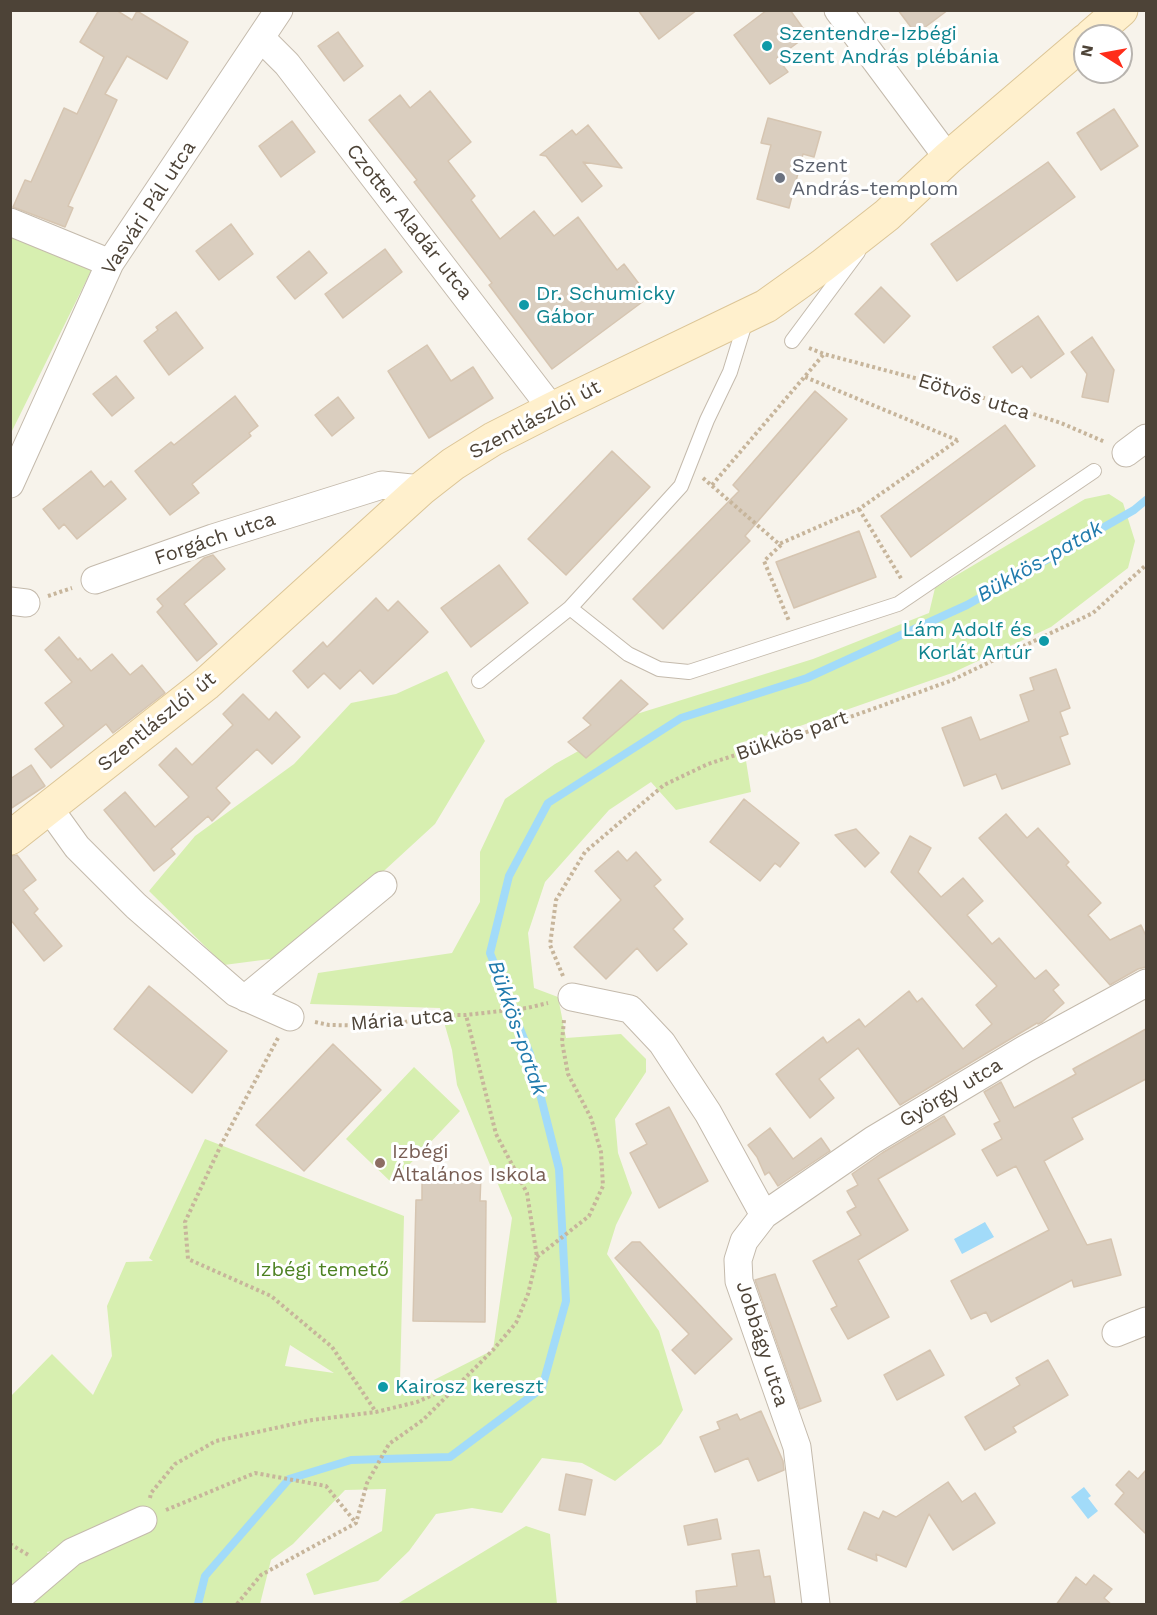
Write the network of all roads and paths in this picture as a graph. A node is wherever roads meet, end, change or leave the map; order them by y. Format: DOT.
graph roads {
  1 [pos="279,10"];
  2 [pos="838,10"];
  3 [pos="1121,10"];
  4 [pos="1105,24"];
  5 [pos="262,39"];
  6 [pos="1073,51"];
  7 [pos="948,159"];
  8 [pos="887,214"];
  9 [pos="10,222"];
  10 [pos="110,263"];
  11 [pos="747,315"];
  12 [pos="792,341"];
  13 [pos="824,354"];
  14 [pos="805,377"];
  15 [pos="552,409"];
  16 [pos="1136,445"];
  17 [pos="689,465"];
  18 [pos="1094,471"];
  19 [pos="10,484"];
  20 [pos="712,485"];
  21 [pos="421,489"];
  22 [pos="859,509"];
  23 [pos="783,542"];
  24 [pos="1146,565"];
  25 [pos="95,580"];
  26 [pos="911,595"];
  27 [pos="18,602"];
  28 [pos="570,608"];
  29 [pos="796,637"];
  30 [pos="479,681"];
  31 [pos="49,808"];
  32 [pos="10,838"];
  33 [pos="383,885"];
  34 [pos="1146,983"];
  35 [pos="572,997"];
  36 [pos="246,998"];
  37 [pos="527,1008"];
  38 [pos="466,1016"];
  39 [pos="290,1017"];
  40 [pos="764,1215"];
  41 [pos="537,1257"];
  42 [pos="1146,1321"];
  43 [pos="1116,1333"];
  44 [pos="460,1383"];
  45 [pos="376,1412"];
  46 [pos="143,1520"];
  47 [pos="356,1523"];
  48 [pos="10,1605"];
  49 [pos="237,1605"];
  50 [pos="816,1605"];
  1 -- 5 [label="street, Vasvári Pál utca"];
  2 -- 7 [label="street"];
  3 -- 4 [label="main road"];
  5 -- 10 [label="street, Vasvári Pál utca"];
  5 -- 15 [label="street, Czotter Aladár utca"];
  6 -- 7 [label="main road, Szentlászlói út"];
  7 -- 8 [label="main road, Szentlászlói út"];
  8 -- 11 [label="main road, Szentlászlói út"];
  8 -- 12 [label="lane"];
  9 -- 10 [label="street"];
  10 -- 19 [label="street, Vasvári Pál utca"];
  11 -- 15 [label="main road, Szentlászlói út"];
  11 -- 17 [label="lane"];
  12 -- 13 [label="path, Eötvös utca"];
  13 -- 14 [label="path"];
  13 -- 16 [label="path, Eötvös utca"];
  14 -- 20 [label="path"];
  14 -- 22 [label="path"];
  15 -- 21 [label="main road, Szentlászlói út"];
  17 -- 20 [label="path"];
  17 -- 28 [label="lane"];
  18 -- 26 [label="lane"];
  20 -- 23 [label="path"];
  21 -- 25 [label="street, Forgách utca"];
  21 -- 31 [label="main road, Szentlászlói út"];
  22 -- 23 [label="path"];
  22 -- 26 [label="path"];
  23 -- 29 [label="path"];
  24 -- 35 [label="path, Bükkös part"];
  25 -- 27 [label="path"];
  26 -- 29 [label="lane"];
  28 -- 29 [label="lane"];
  28 -- 30 [label="lane"];
  31 -- 32 [label="main road, Szentlászlói út"];
  31 -- 36 [label="street"];
  33 -- 36 [label="street"];
  34 -- 40 [label="street, György utca"];
  35 -- 40 [label="street"];
  35 -- 41 [label="path"];
  36 -- 39 [label="street"];
  37 -- 38 [label="path, Mária utca"];
  38 -- 39 [label="path, Mária utca"];
  38 -- 41 [label="path"];
  39 -- 45 [label="path"];
  40 -- 50 [label="street, Jobbágy utca"];
  41 -- 44 [label="path"];
  42 -- 43 [label="street"];
  44 -- 45 [label="path"];
  44 -- 47 [label="path"];
  45 -- 46 [label="path"];
  46 -- 47 [label="path"];
  46 -- 48 [label="street"];
  47 -- 49 [label="path"];
}
